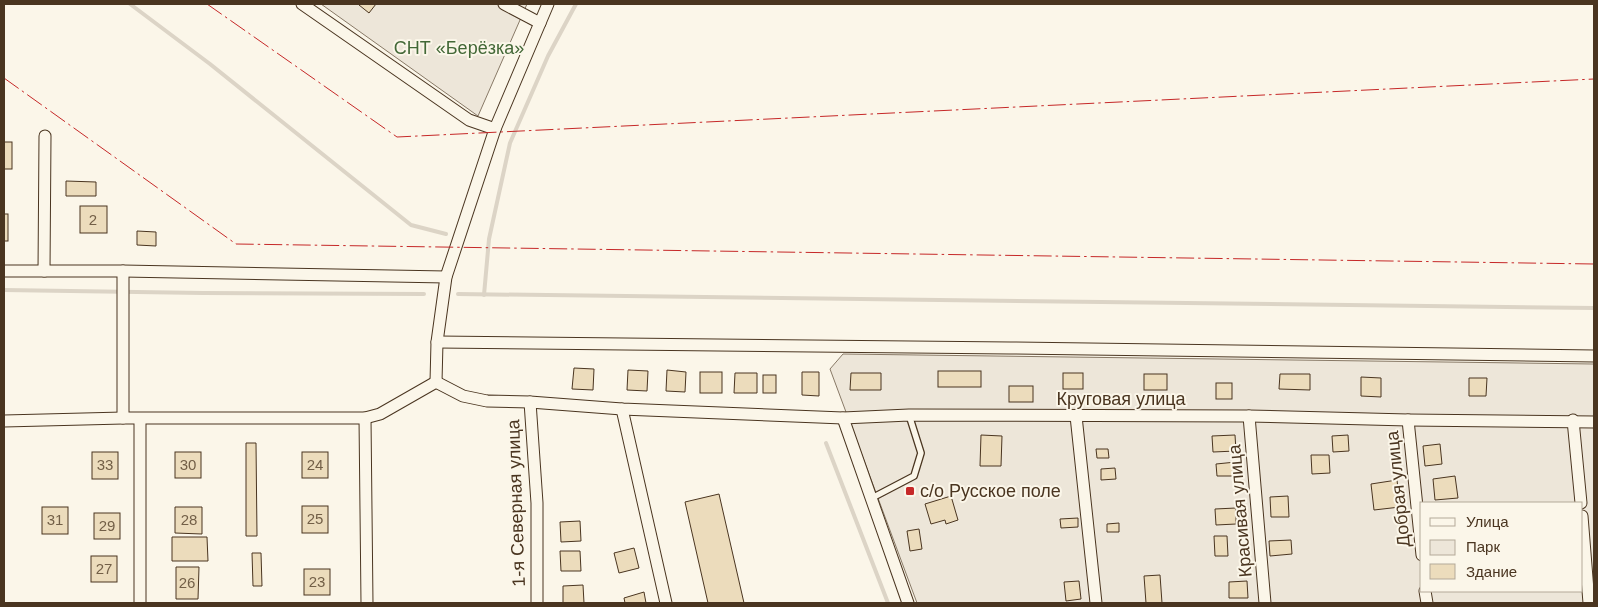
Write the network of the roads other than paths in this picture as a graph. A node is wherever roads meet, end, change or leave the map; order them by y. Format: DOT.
graph roads {
  1 [pos="302,4"];
  2 [pos="504,4"];
  3 [pos="548,4"];
  4 [pos="540,23"];
  5 [pos="495,129"];
  6 [pos="45,136"];
  7 [pos="4,271"];
  8 [pos="44,271"];
  9 [pos="123,271"];
  10 [pos="446,277"];
  11 [pos="437,342"];
  12 [pos="1594,356"];
  13 [pos="436,382"];
  14 [pos="530,402"];
  15 [pos="622,409"];
  16 [pos="909,415"];
  17 [pos="1076,416"];
  18 [pos="1249,416"];
  19 [pos="123,418"];
  20 [pos="365,418"];
  21 [pos="843,418"];
  22 [pos="140,420"];
  23 [pos="1408,420"];
  24 [pos="1573,420"];
  25 [pos="4,421"];
  26 [pos="1594,422"];
  27 [pos="870,499"];
  28 [pos="1581,502"];
  29 [pos="1583,527"];
  30 [pos="1420,536"];
  31 [pos="140,603"];
  32 [pos="367,603"];
  33 [pos="537,603"];
  34 [pos="666,603"];
  35 [pos="908,603"];
  36 [pos="1096,603"];
  37 [pos="1265,603"];
  38 [pos="1590,603"];
  1 -- 5 [label="street"];
  2 -- 4 [label="street"];
  3 -- 4 [label="street"];
  4 -- 5 [label="street"];
  5 -- 10 [label="street"];
  6 -- 8 [label="street"];
  7 -- 8 [label="street"];
  8 -- 9 [label="street"];
  9 -- 10 [label="street"];
  9 -- 19 [label="street"];
  10 -- 11 [label="street"];
  11 -- 12 [label="street"];
  11 -- 13 [label="street"];
  13 -- 14 [label="street, Круговая улица"];
  13 -- 20 [label="street"];
  14 -- 15 [label="street, Круговая улица"];
  14 -- 33 [label="street, 1-я Северная улица"];
  15 -- 21 [label="street, Круговая улица"];
  15 -- 34 [label="street"];
  16 -- 17 [label="street, Круговая улица"];
  16 -- 21 [label="street, Круговая улица"];
  16 -- 27 [label="lane"];
  17 -- 18 [label="street, Круговая улица"];
  17 -- 36 [label="street"];
  18 -- 23 [label="street, Круговая улица"];
  18 -- 37 [label="street, Красивая улица"];
  19 -- 22 [label="street"];
  19 -- 25 [label="street"];
  20 -- 22 [label="street"];
  20 -- 32 [label="street"];
  21 -- 27 [label="street"];
  22 -- 31 [label="street"];
  23 -- 24 [label="street, Круговая улица"];
  23 -- 30 [label="street, Добрая улица"];
  24 -- 26 [label="street, Круговая улица"];
  24 -- 28 [label="street"];
  27 -- 35 [label="street"];
  29 -- 38 [label="street"];
}
